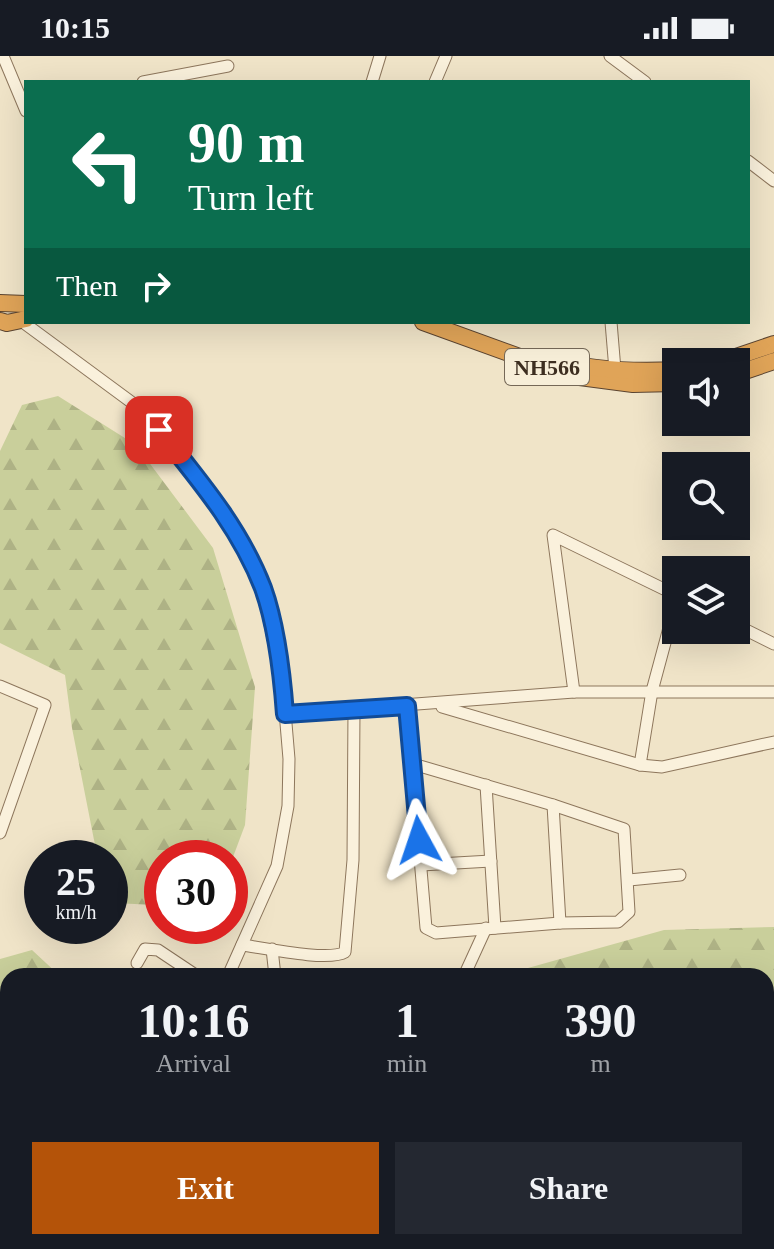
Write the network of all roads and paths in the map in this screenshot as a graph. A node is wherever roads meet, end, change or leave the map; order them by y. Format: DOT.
graph roads {
  1 [pos="3,56"];
  2 [pos="380,56"];
  3 [pos="446,56"];
  4 [pos="610,56"];
  5 [pos="228,66"];
  6 [pos="154,80"];
  7 [pos="373,80"];
  8 [pos="436,80"];
  9 [pos="642,80"];
  10 [pos="24,105"];
  11 [pos="750,163"];
  12 [pos="774,181"];
  13 [pos="29,324"];
  14 [pos="429,324"];
  15 [pos="458,324"];
  16 [pos="611,324"];
  17 [pos="774,344"];
  18 [pos="750,352"];
  19 [pos="774,361"];
  20 [pos="750,369"];
  21 [pos="615,370"];
  22 [pos="662,370"];
  23 [pos="662,383"];
  24 [pos="662,588"];
  25 [pos="750,632"];
  26 [pos="665,644"];
  27 [pos="774,644"];
  28 [pos="0,686"];
  29 [pos="652,691"];
  30 [pos="574,692"];
  31 [pos="774,692"];
  32 [pos="433,704"];
  33 [pos="407,706"];
  34 [pos="354,710"];
  35 [pos="285,714"];
  36 [pos="774,742"];
  37 [pos="413,764"];
  38 [pos="640,765"];
  39 [pos="486,785"];
  40 [pos="553,805"];
  41 [pos="0,833"];
  42 [pos="491,861"];
  43 [pos="421,865"];
  44 [pos="680,875"];
  45 [pos="629,880"];
  46 [pos="560,923"];
  47 [pos="490,928"];
  48 [pos="242,945"];
  49 [pos="272,949"];
  50 [pos="137,963"];
  51 [pos="185,968"];
  52 [pos="232,968"];
  53 [pos="274,968"];
  54 [pos="468,968"];
  1 -- 10 [label="street"];
  2 -- 7 [label="street"];
  3 -- 8 [label="street"];
  4 -- 9 [label="street"];
  5 -- 6 [label="street"];
  11 -- 12 [label="street"];
  13 -- 35 [label="street"];
  14 -- 23 [label="highway, NH566"];
  15 -- 21 [label="highway, NH566"];
  16 -- 21 [label="street"];
  17 -- 18 [label="highway"];
  19 -- 20 [label="highway"];
  21 -- 22 [label="highway, NH566"];
  24 -- 30 [label="street"];
  25 -- 27 [label="street"];
  26 -- 29 [label="street"];
  28 -- 41 [label="street"];
  29 -- 30 [label="street"];
  29 -- 31 [label="street"];
  29 -- 38 [label="street"];
  30 -- 32 [label="street"];
  32 -- 33 [label="street"];
  32 -- 38 [label="street"];
  33 -- 34 [label="street"];
  33 -- 37 [label="street"];
  34 -- 35 [label="street"];
  34 -- 49 [label="street"];
  35 -- 48 [label="street"];
  36 -- 38 [label="street"];
  37 -- 39 [label="street"];
  37 -- 43 [label="street"];
  39 -- 40 [label="street"];
  39 -- 42 [label="street"];
  40 -- 45 [label="street"];
  40 -- 46 [label="street"];
  42 -- 43 [label="street"];
  42 -- 47 [label="street"];
  43 -- 47 [label="street"];
  44 -- 45 [label="street"];
  45 -- 46 [label="street"];
  46 -- 47 [label="street"];
  47 -- 54 [label="street"];
  48 -- 49 [label="street"];
  48 -- 52 [label="street"];
  49 -- 53 [label="street"];
  50 -- 51 [label="street"];
}
